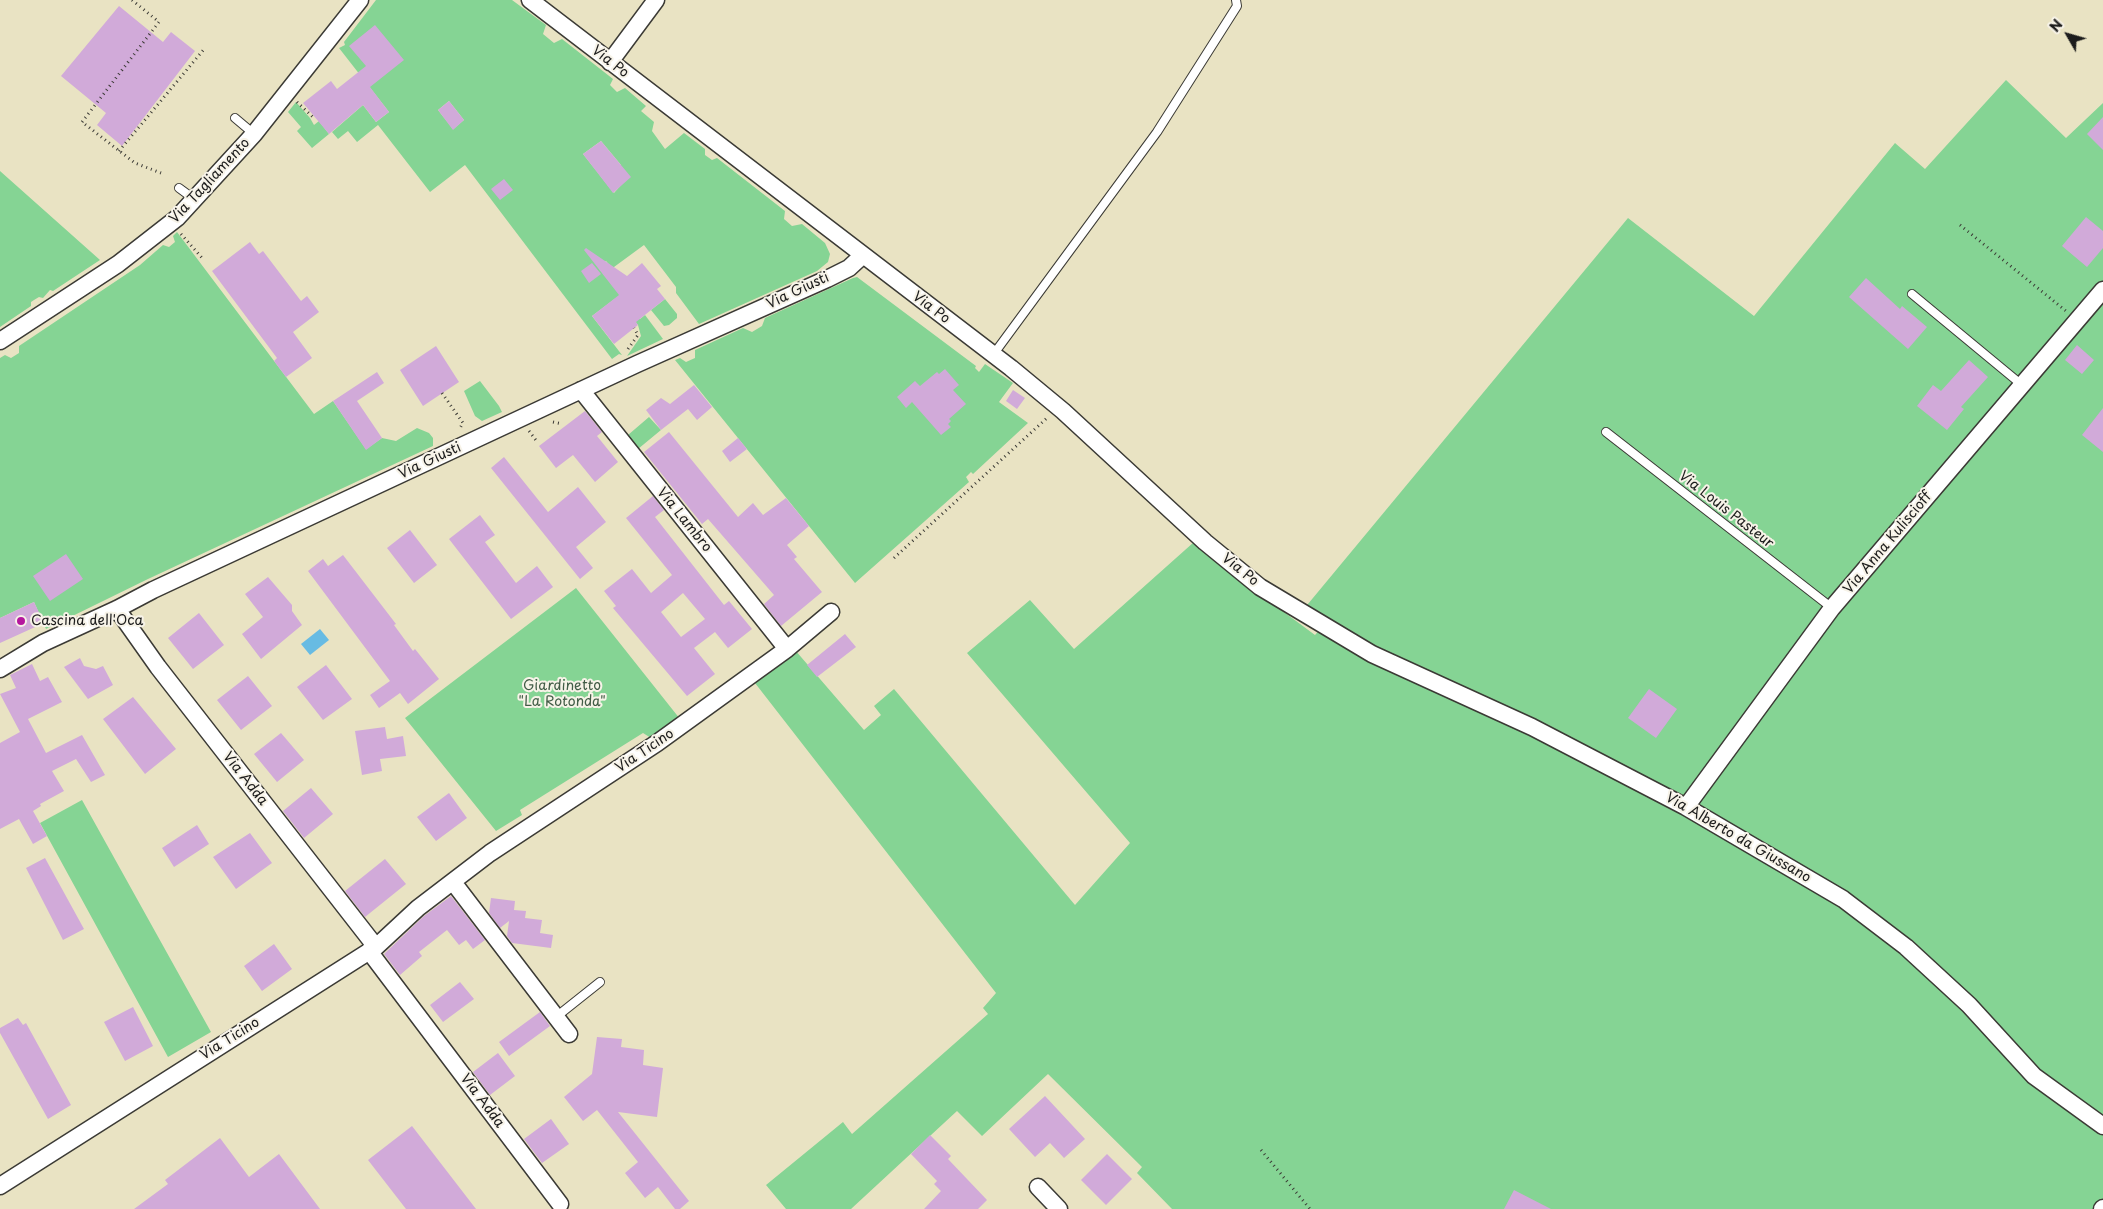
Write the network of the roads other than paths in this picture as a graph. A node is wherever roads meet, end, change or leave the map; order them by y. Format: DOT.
graph roads {
  1 [pos="360,0"];
  2 [pos="530,0"];
  3 [pos="656,0"];
  4 [pos="1236,0"];
  5 [pos="610,62"];
  6 [pos="235,118"];
  7 [pos="254,134"];
  8 [pos="179,188"];
  9 [pos="194,199"];
  10 [pos="862,256"];
  11 [pos="2103,290"];
  12 [pos="1912,294"];
  13 [pos="0,341"];
  14 [pos="993,355"];
  15 [pos="2022,385"];
  16 [pos="581,390"];
  17 [pos="1606,432"];
  18 [pos="1832,608"];
  19 [pos="116,609"];
  20 [pos="831,612"];
  21 [pos="1323,626"];
  22 [pos="787,649"];
  23 [pos="0,669"];
  24 [pos="1686,806"];
  25 [pos="453,882"];
  26 [pos="372,949"];
  27 [pos="600,982"];
  28 [pos="556,1017"];
  29 [pos="569,1034"];
  30 [pos="2103,1126"];
  31 [pos="0,1186"];
  32 [pos="1038,1188"];
  33 [pos="560,1204"];
  34 [pos="1059,1209"];
  1 -- 7 [label="street, Via Tagliamento"];
  2 -- 5 [label="street, Via Po"];
  3 -- 5 [label="street"];
  4 -- 14 [label="lane"];
  5 -- 10 [label="street, Via Po"];
  6 -- 7 [label="lane"];
  7 -- 9 [label="street, Via Tagliamento"];
  8 -- 9 [label="lane"];
  9 -- 13 [label="street, Via Tagliamento"];
  10 -- 14 [label="street, Via Po"];
  10 -- 16 [label="street, Via Giusti"];
  11 -- 15 [label="street, Via Anna Kuliscioff"];
  12 -- 15 [label="lane"];
  14 -- 21 [label="street, Via Po"];
  15 -- 18 [label="street, Via Anna Kuliscioff"];
  16 -- 19 [label="street, Via Giusti"];
  16 -- 22 [label="street, Via Lambro"];
  17 -- 18 [label="lane, Via Louis Pasteur"];
  18 -- 24 [label="street, Via Anna Kuliscioff"];
  19 -- 23 [label="street, Via Giusti"];
  19 -- 26 [label="street, Via Adda"];
  20 -- 22 [label="street, Via Ticino"];
  21 -- 24 [label="street, Via Alberto da Giussano"];
  22 -- 25 [label="street, Via Ticino"];
  24 -- 30 [label="street, Via Alberto da Giussano"];
  25 -- 26 [label="street, Via Ticino"];
  25 -- 28 [label="street"];
  26 -- 31 [label="street, Via Ticino"];
  26 -- 33 [label="street, Via Adda"];
  27 -- 28 [label="lane"];
  28 -- 29 [label="street"];
  32 -- 34 [label="street"];
}
